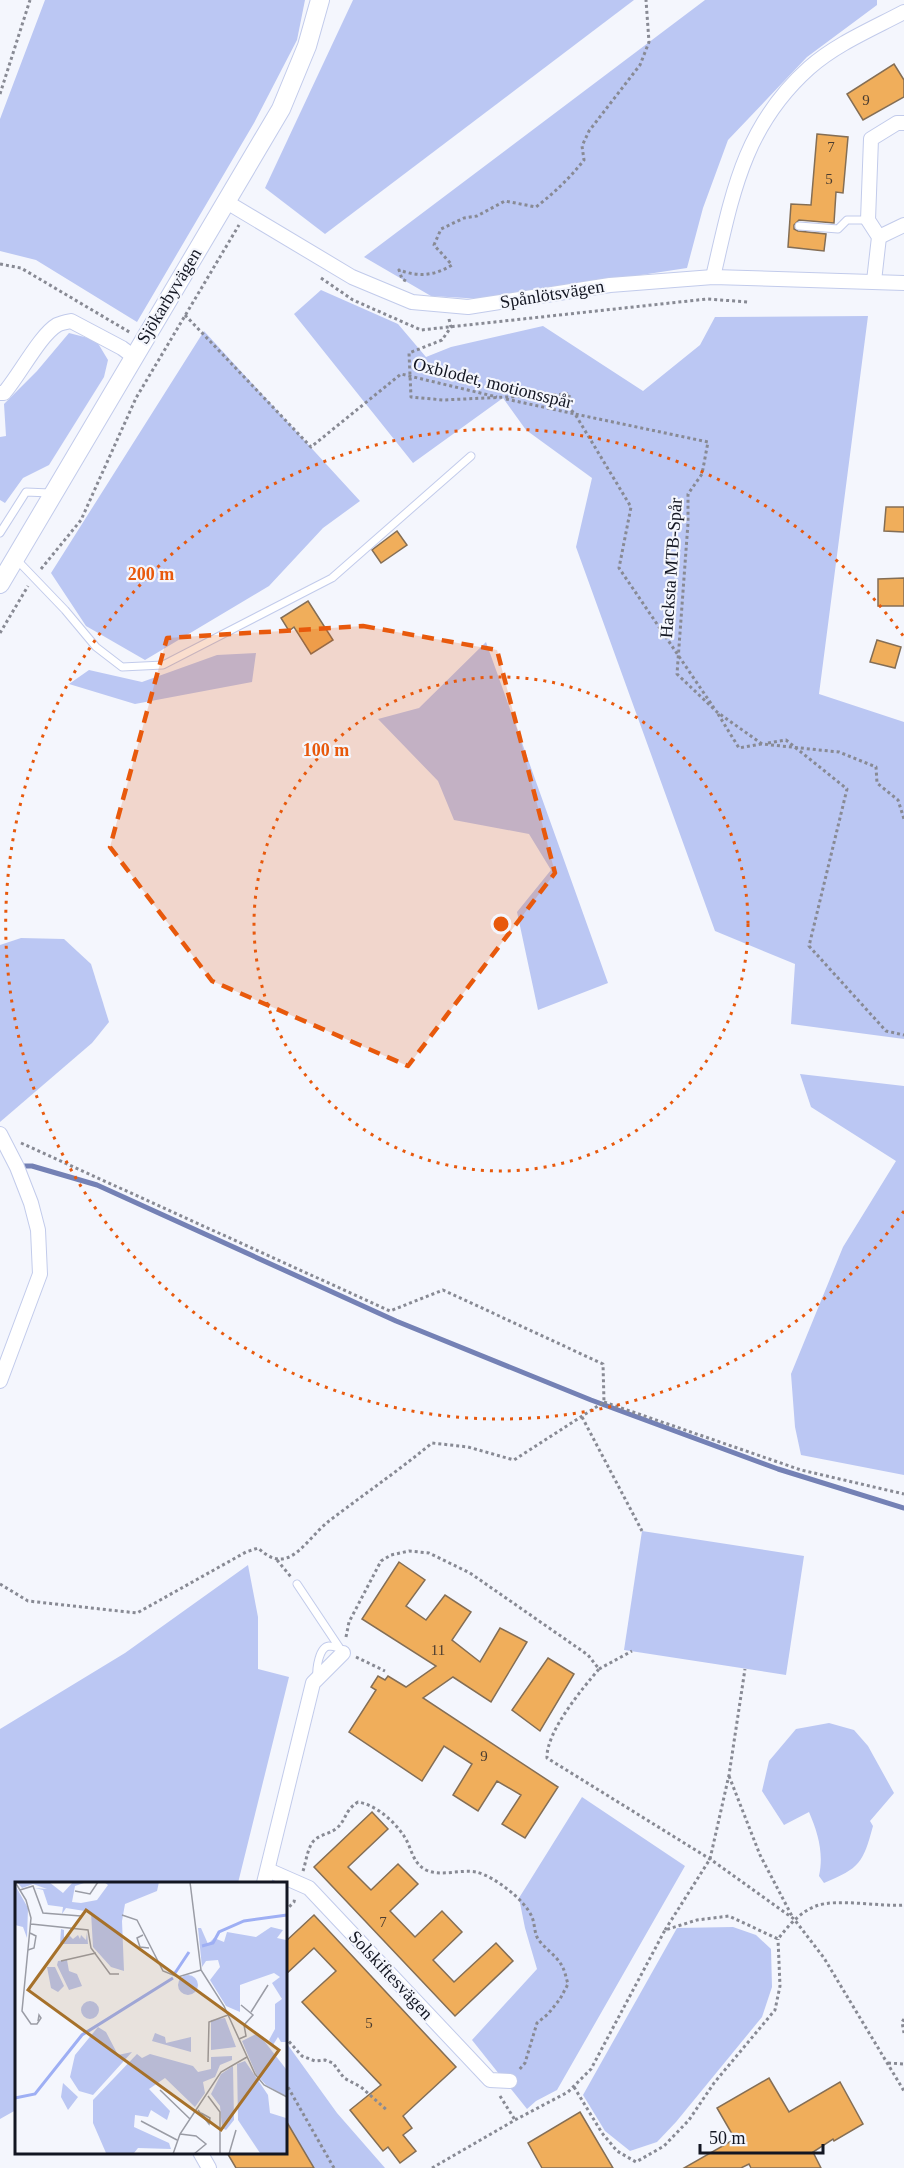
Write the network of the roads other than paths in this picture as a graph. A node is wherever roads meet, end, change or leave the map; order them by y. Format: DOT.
graph roads {
  1 [pos="320,0"];
  2 [pos="904,12"];
  3 [pos="904,123"];
  4 [pos="225,201"];
  5 [pos="868,220"];
  6 [pos="904,225"];
  7 [pos="799,226"];
  8 [pos="879,237"];
  9 [pos="713,277"];
  10 [pos="874,281"];
  11 [pos="904,283"];
  12 [pos="134,357"];
  13 [pos="0,393"];
  14 [pos="471,456"];
  15 [pos="53,493"];
  16 [pos="0,533"];
  17 [pos="15,558"];
  18 [pos="0,584"];
  19 [pos="0,1134"];
  20 [pos="0,1381"];
  21 [pos="297,1584"];
  22 [pos="340,1652"];
  23 [pos="266,1877"];
  24 [pos="510,2080"];
  25 [pos="201,2153"];
  26 [pos="209,2168"];
  1 -- 4 [label="street, Sjökarbyvägen"];
  2 -- 9 [label="street"];
  3 -- 5 [label="street"];
  4 -- 9 [label="street, Spånlötsvägen"];
  4 -- 12 [label="street, Sjökarbyvägen"];
  5 -- 7 [label="lane"];
  5 -- 8 [label="street"];
  6 -- 8 [label="street"];
  8 -- 10 [label="street"];
  9 -- 10 [label="street, Spånlötsvägen"];
  10 -- 11 [label="street, Spånlötsvägen"];
  12 -- 13 [label="street"];
  12 -- 15 [label="street, Sjökarbyvägen"];
  14 -- 17 [label="lane"];
  15 -- 16 [label="lane"];
  15 -- 17 [label="street, Sjökarbyvägen"];
  17 -- 18 [label="street, Sjökarbyvägen"];
  19 -- 20 [label="street"];
  21 -- 22 [label="lane"];
  22 -- 23 [label="street, Solskiftesvägen"];
  23 -- 24 [label="street, Solskiftesvägen"];
  25 -- 26 [label="street"];
}
